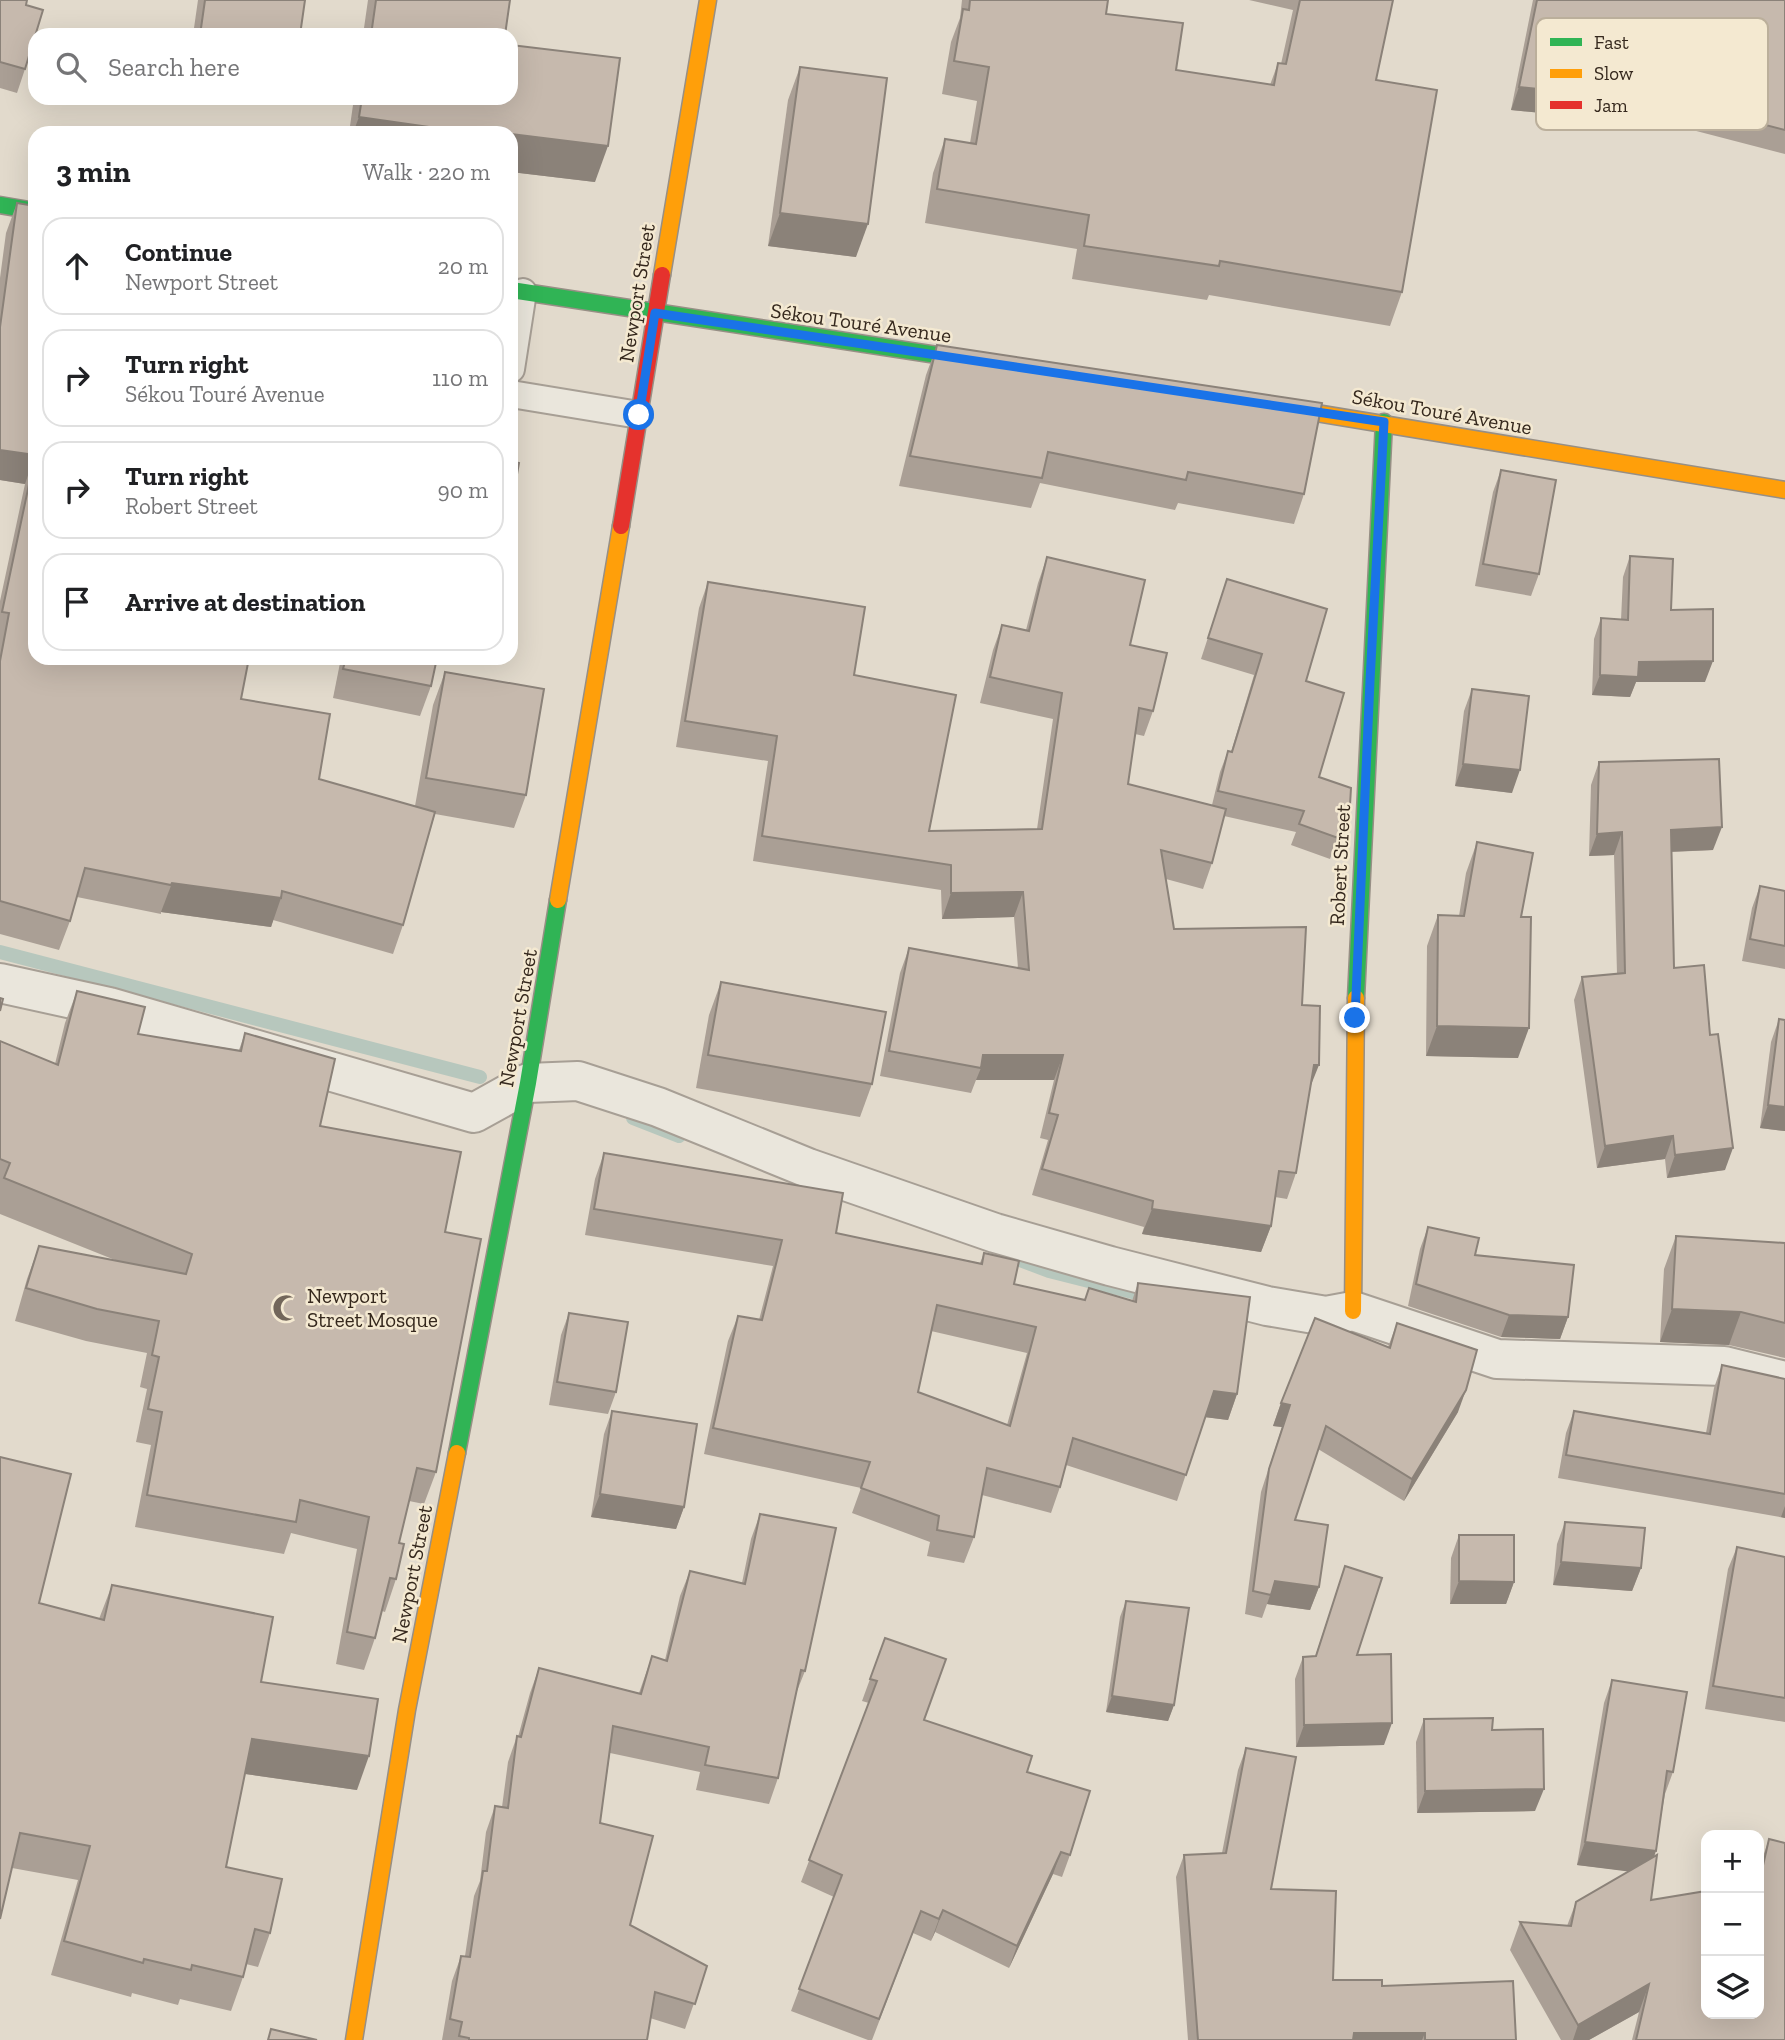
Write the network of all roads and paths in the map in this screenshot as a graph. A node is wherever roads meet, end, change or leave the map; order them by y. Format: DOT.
graph roads {
  1 [pos="708,0"];
  2 [pos="0,205"];
  3 [pos="28,210"];
  4 [pos="518,291"];
  5 [pos="655,313"];
  6 [pos="999,365"];
  7 [pos="518,395"];
  8 [pos="1247,402"];
  9 [pos="639,415"];
  10 [pos="1384,422"];
  11 [pos="1785,490"];
  12 [pos="0,983"];
  13 [pos="528,1083"];
  14 [pos="1353,1311"];
  15 [pos="1785,1381"];
  16 [pos="354,2040"];
  1 -- 5 [label="street, Newport Street"];
  2 -- 3 [label="street"];
  4 -- 5 [label="street, Sékou Touré Avenue"];
  5 -- 6 [label="street, Sékou Touré Avenue"];
  5 -- 9 [label="street, Newport Street"];
  7 -- 9 [label="lane"];
  8 -- 10 [label="street, Sékou Touré Avenue"];
  9 -- 13 [label="street, Newport Street"];
  10 -- 11 [label="street, Sékou Touré Avenue"];
  10 -- 14 [label="street, Robert Street"];
  12 -- 13 [label="street"];
  13 -- 14 [label="street"];
  13 -- 16 [label="street, Newport Street"];
  14 -- 15 [label="street"];
}
